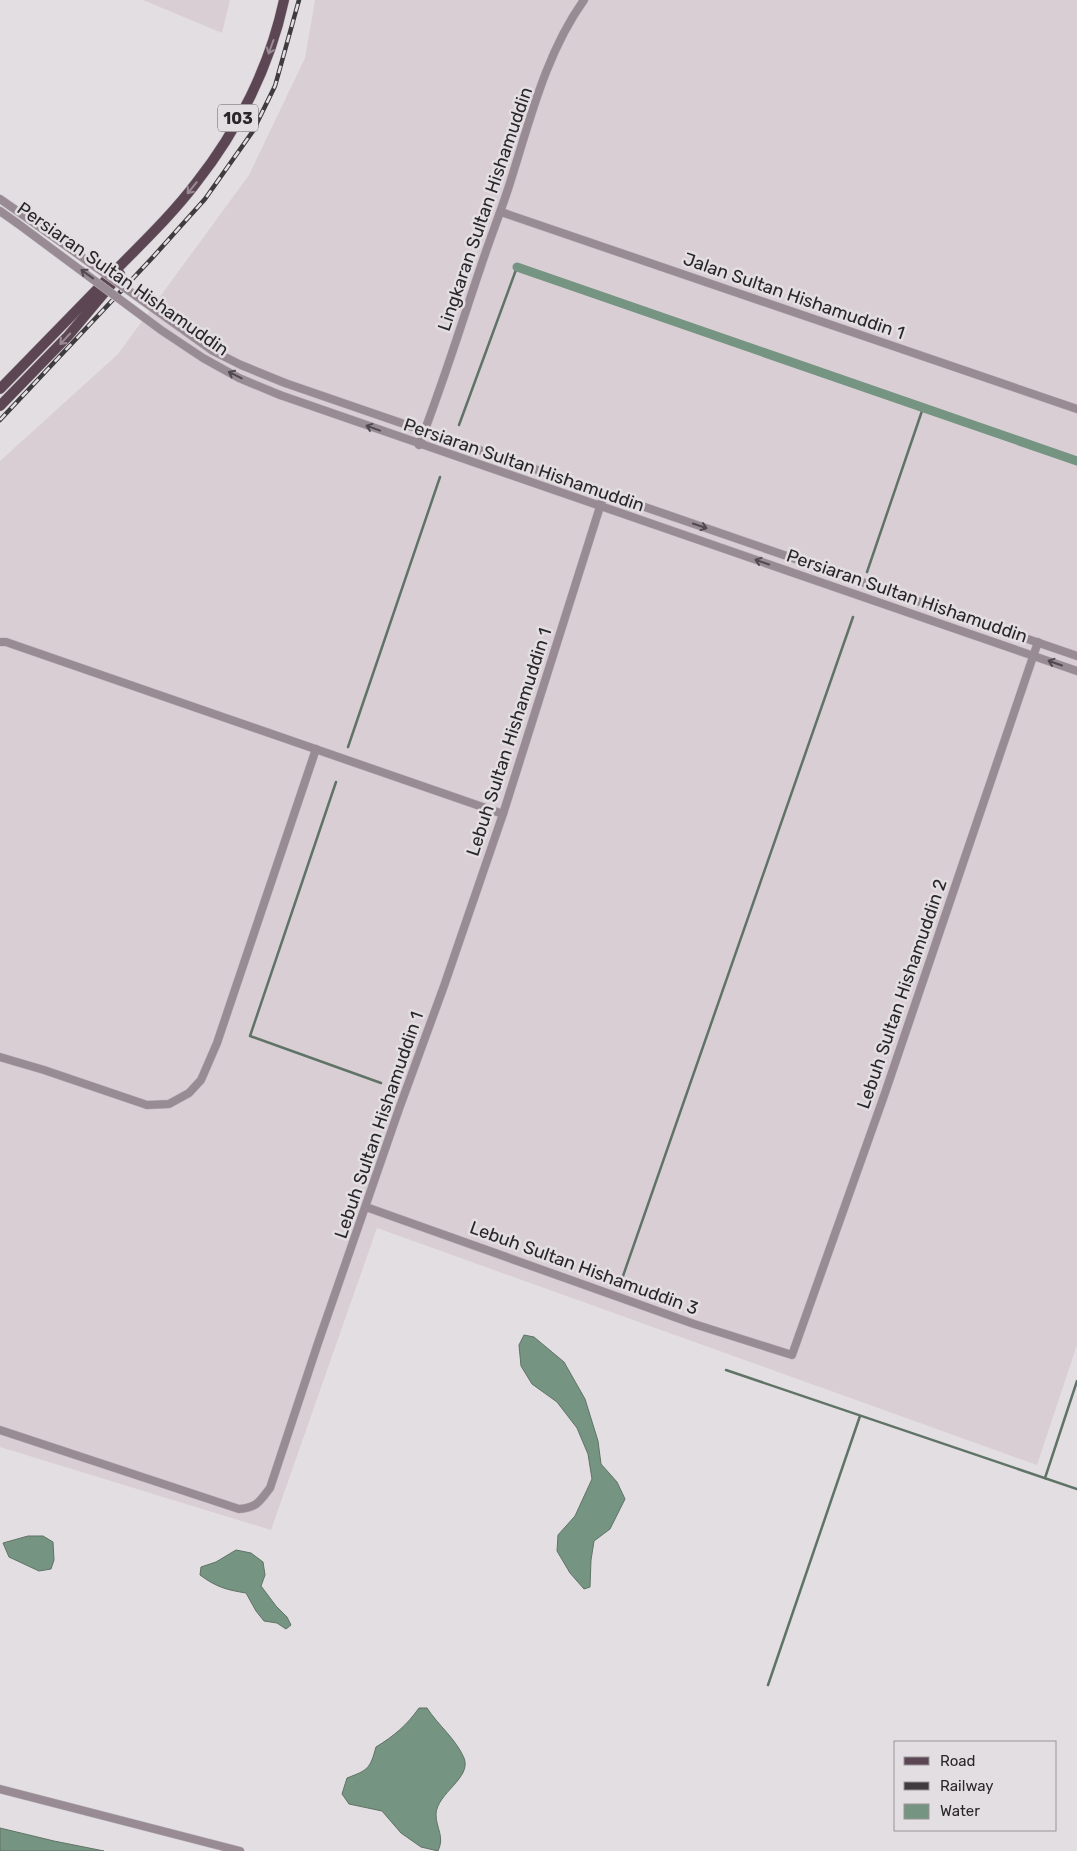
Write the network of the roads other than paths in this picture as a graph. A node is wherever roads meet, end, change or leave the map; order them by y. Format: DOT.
graph roads {
  1 [pos="284,0"];
  2 [pos="584,0"];
  3 [pos="0,199"];
  4 [pos="0,211"];
  5 [pos="501,212"];
  6 [pos="163,221"];
  7 [pos="0,389"];
  8 [pos="0,406"];
  9 [pos="1077,409"];
  10 [pos="424,432"];
  11 [pos="419,445"];
  12 [pos="604,494"];
  13 [pos="600,507"];
  14 [pos="0,642"];
  15 [pos="1038,642"];
  16 [pos="1032,655"];
  17 [pos="1077,656"];
  18 [pos="1077,671"];
  19 [pos="316,749"];
  20 [pos="503,814"];
  21 [pos="0,1057"];
  22 [pos="366,1207"];
  23 [pos="792,1355"];
  24 [pos="0,1430"];
  25 [pos="0,1789"];
  26 [pos="240,1851"];
  1 -- 6 [label="main road, 103, one-way"];
  2 -- 5 [label="street, Lingkaran Sultan Hishamuddin"];
  3 -- 10 [label="street, Persiaran Sultan Hishamuddin, bridge"];
  11 -- 4 [label="street, Persiaran Sultan Hishamuddin, one-way, bridge"];
  5 -- 9 [label="street, Jalan Sultan Hishamuddin 1"];
  5 -- 10 [label="street, Lingkaran Sultan Hishamuddin"];
  6 -- 7 [label="main road"];
  6 -- 8 [label="main road, 103, one-way"];
  10 -- 11 [label="street, Lingkaran Sultan Hishamuddin"];
  10 -- 12 [label="street, Persiaran Sultan Hishamuddin"];
  11 -- 13 [label="street, Persiaran Sultan Hishamuddin"];
  12 -- 13 [label="street, Lebuh Sultan Hishamuddin 1"];
  12 -- 15 [label="street, Persiaran Sultan Hishamuddin, one-way"];
  16 -- 13 [label="street, Persiaran Sultan Hishamuddin, one-way"];
  13 -- 20 [label="street, Lebuh Sultan Hishamuddin 1"];
  14 -- 19 [label="street"];
  15 -- 16 [label="street, Lebuh Sultan Hishamuddin 2"];
  15 -- 17 [label="street, Persiaran Sultan Hishamuddin"];
  18 -- 16 [label="street, Persiaran Sultan Hishamuddin, one-way"];
  16 -- 23 [label="street, Lebuh Sultan Hishamuddin 2"];
  19 -- 20 [label="street"];
  19 -- 21 [label="street"];
  20 -- 22 [label="street, Lebuh Sultan Hishamuddin 1"];
  22 -- 23 [label="street, Lebuh Sultan Hishamuddin 3"];
  22 -- 24 [label="street, Lebuh Sultan Hishamuddin 1"];
  25 -- 26 [label="street"];
}
